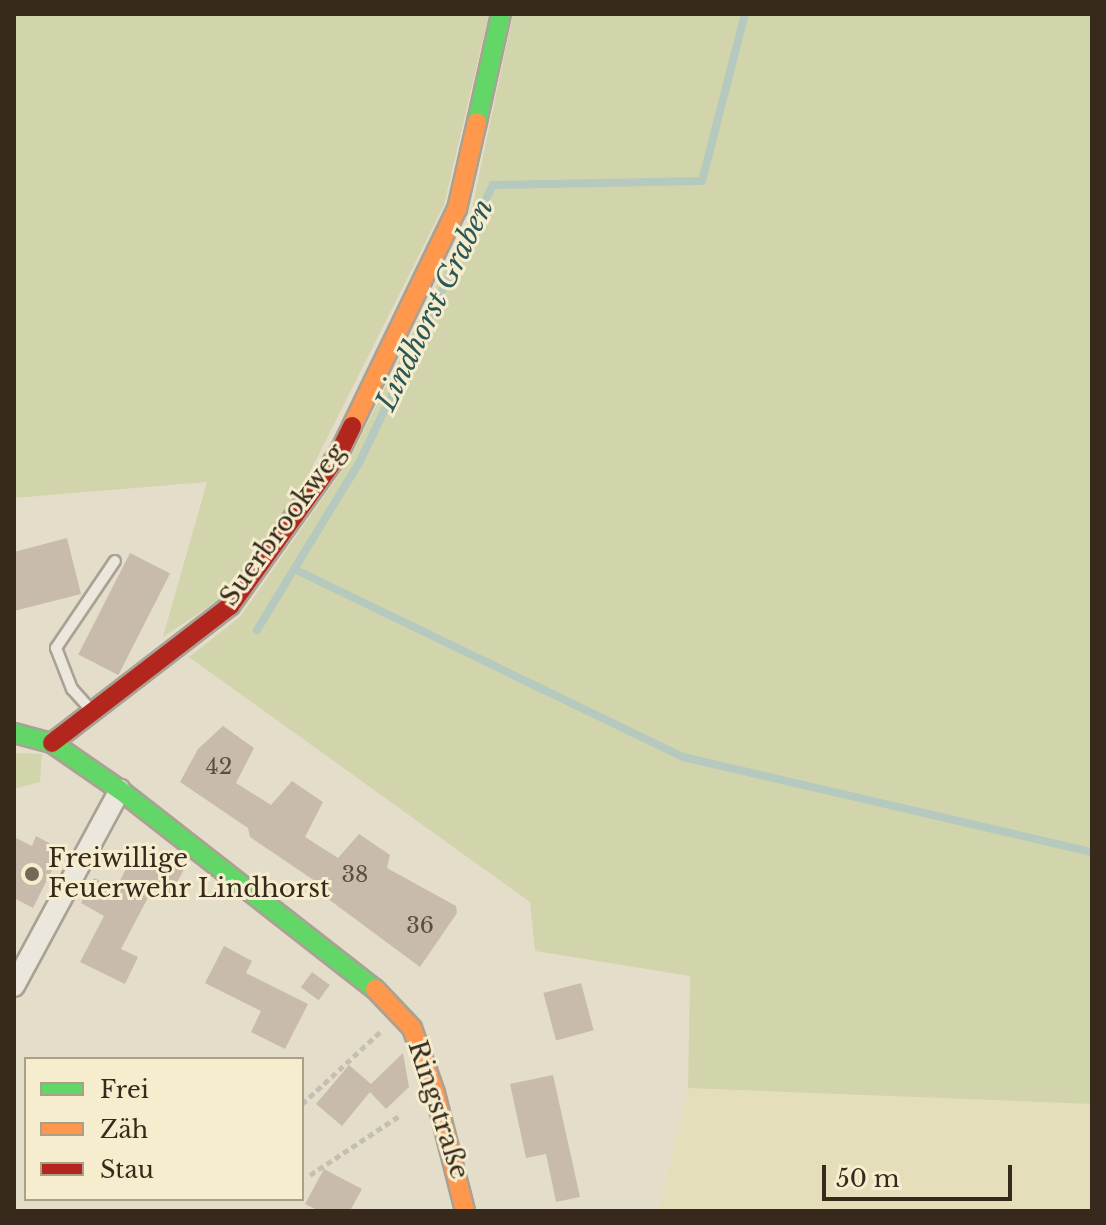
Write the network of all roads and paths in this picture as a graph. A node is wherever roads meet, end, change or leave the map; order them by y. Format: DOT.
graph roads {
  1 [pos="501,14"];
  2 [pos="115,561"];
  3 [pos="92,712"];
  4 [pos="14,733"];
  5 [pos="52,743"];
  6 [pos="120,790"];
  7 [pos="14,986"];
  8 [pos="398,1013"];
  9 [pos="304,1102"];
  10 [pos="399,1116"];
  11 [pos="310,1175"];
  12 [pos="465,1211"];
  1 -- 3 [label="street, Suerbrookweg"];
  2 -- 3 [label="lane"];
  3 -- 5 [label="street, Suerbrookweg"];
  4 -- 5 [label="street, Ringstraße"];
  5 -- 6 [label="street, Ringstraße"];
  6 -- 7 [label="street"];
  6 -- 8 [label="street, Ringstraße"];
  8 -- 9 [label="path"];
  8 -- 12 [label="street, Ringstraße"];
  10 -- 11 [label="path"];
}
